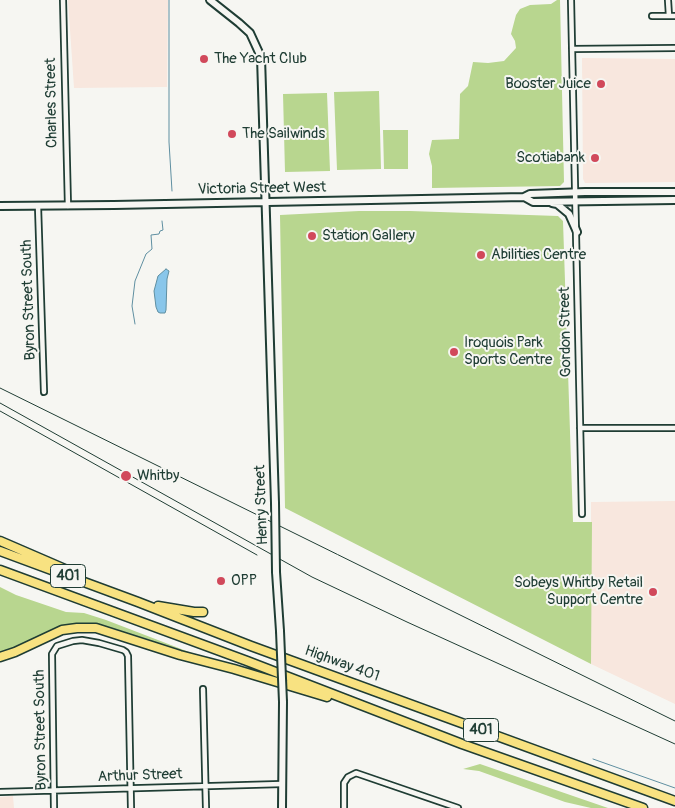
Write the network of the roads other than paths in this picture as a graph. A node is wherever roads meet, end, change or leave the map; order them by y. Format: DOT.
graph roads {
  1 [pos="63,0"];
  2 [pos="210,0"];
  3 [pos="571,0"];
  4 [pos="668,0"];
  5 [pos="652,16"];
  6 [pos="668,16"];
  7 [pos="675,16"];
  8 [pos="675,48"];
  9 [pos="572,49"];
  10 [pos="576,192"];
  11 [pos="675,192"];
  12 [pos="524,197"];
  13 [pos="675,200"];
  14 [pos="265,201"];
  15 [pos="576,201"];
  16 [pos="548,202"];
  17 [pos="0,206"];
  18 [pos="38,206"];
  19 [pos="68,206"];
  20 [pos="577,232"];
  21 [pos="44,392"];
  22 [pos="580,428"];
  23 [pos="675,428"];
  24 [pos="582,514"];
  25 [pos="0,541"];
  26 [pos="0,551"];
  27 [pos="0,571"];
  28 [pos="137,601"];
  29 [pos="203,612"];
  30 [pos="0,657"];
  31 [pos="203,689"];
  32 [pos="462,744"];
  33 [pos="282,784"];
  34 [pos="206,786"];
  35 [pos="131,788"];
  36 [pos="54,790"];
  37 [pos="0,792"];
  38 [pos="675,801"];
  39 [pos="54,808"];
  40 [pos="132,808"];
  41 [pos="206,808"];
  42 [pos="282,808"];
  43 [pos="344,808"];
  44 [pos="458,808"];
  45 [pos="643,808"];
  1 -- 19 [label="street, Charles Street"];
  2 -- 14 [label="main road, Henry Street"];
  3 -- 9 [label="street, Gordon Street"];
  4 -- 6 [label="street"];
  5 -- 6 [label="street"];
  6 -- 7 [label="street"];
  8 -- 9 [label="street"];
  9 -- 10 [label="street, Gordon Street"];
  10 -- 11 [label="main road, Victoria Street West"];
  10 -- 12 [label="main road, Victoria Street West"];
  10 -- 15 [label="street, Gordon Street"];
  12 -- 14 [label="main road, Victoria Street West"];
  12 -- 16 [label="main road, Victoria Street West"];
  13 -- 15 [label="main road, Victoria Street West"];
  14 -- 19 [label="main road, Victoria Street West"];
  14 -- 33 [label="main road, Henry Street, bridge"];
  15 -- 16 [label="main road, Victoria Street West"];
  15 -- 20 [label="street, Gordon Street"];
  16 -- 20 [label="main road"];
  17 -- 18 [label="main road, Victoria Street West"];
  18 -- 19 [label="main road, Victoria Street West"];
  18 -- 21 [label="street, Byron Street South"];
  20 -- 22 [label="street, Gordon Street"];
  22 -- 23 [label="street"];
  22 -- 24 [label="street, Gordon Street"];
  25 -- 28 [label="highway"];
  26 -- 28 [label="highway, Highway 401 / 401"];
  27 -- 32 [label="highway, Highway 401 / 401"];
  28 -- 29 [label="highway"];
  28 -- 38 [label="highway, Highway 401 / 401"];
  30 -- 32 [label="highway"];
  31 -- 34 [label="street"];
  32 -- 45 [label="highway, Highway 401 / 401"];
  33 -- 34 [label="street, Arthur Street"];
  33 -- 42 [label="main road, Henry Street"];
  34 -- 35 [label="street, Arthur Street"];
  34 -- 41 [label="street"];
  35 -- 36 [label="street, Arthur Street"];
  35 -- 36 [label="street, Byron Street South"];
  35 -- 40 [label="street"];
  36 -- 37 [label="street, Arthur Street"];
  36 -- 39 [label="street, Byron Street South"];
  43 -- 44 [label="street"];
}
